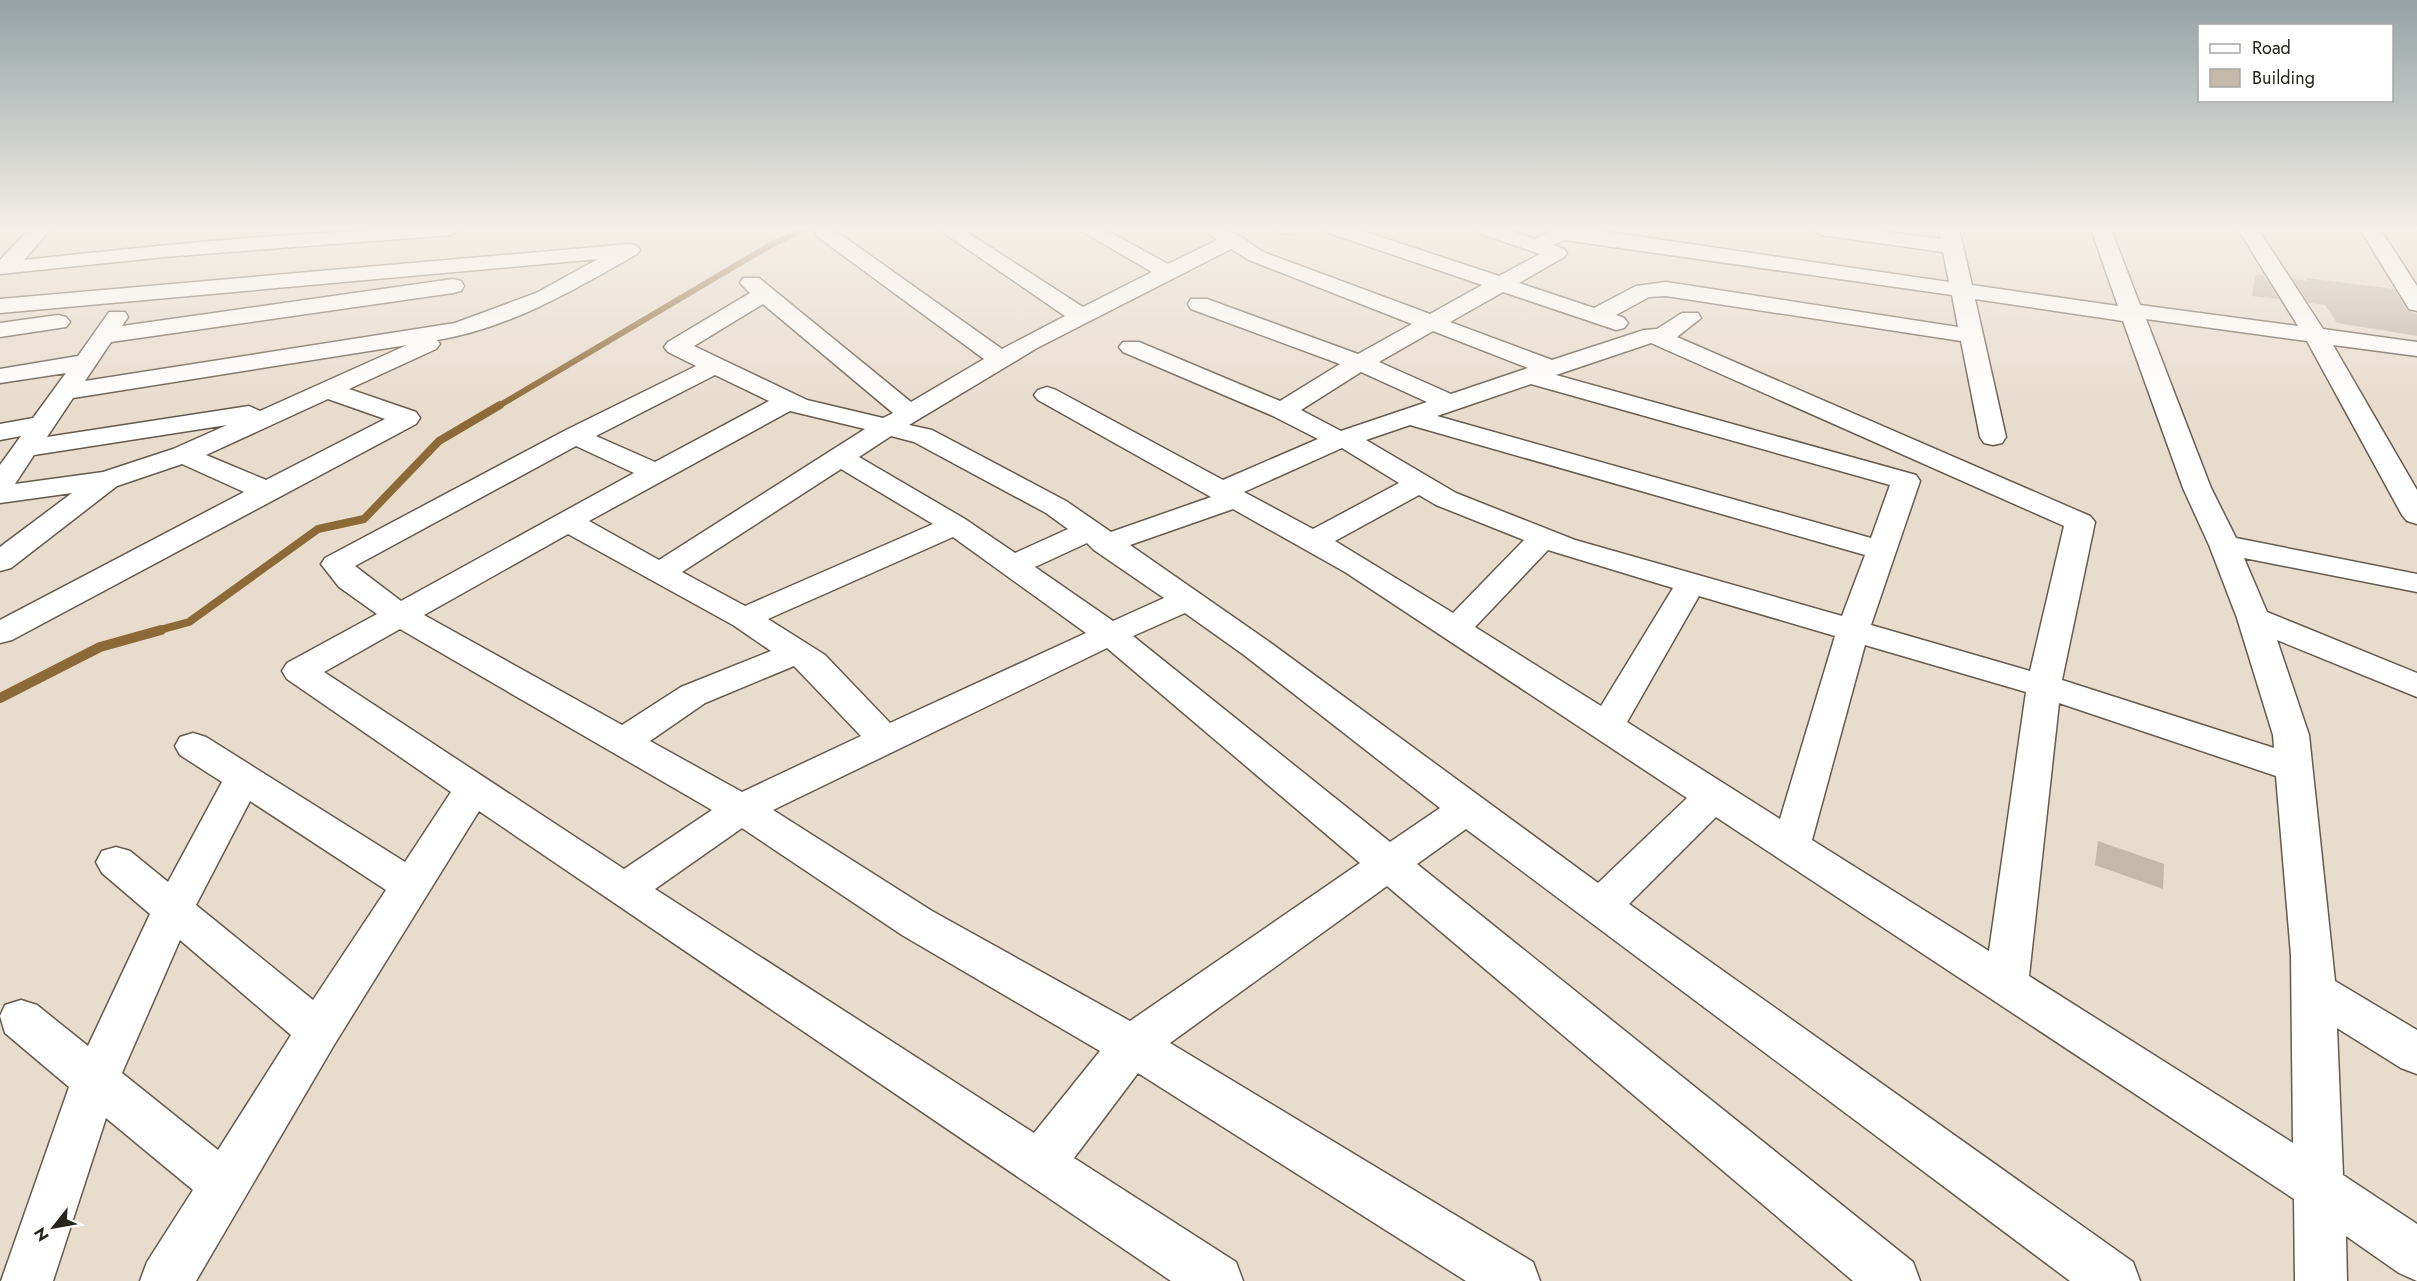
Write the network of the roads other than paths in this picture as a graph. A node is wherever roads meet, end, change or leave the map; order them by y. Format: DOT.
graph roads {
  1 [pos="136,289"];
  2 [pos="259,289"];
  3 [pos="445,289"];
  4 [pos="560,289"];
  5 [pos="902,289"];
  6 [pos="1039,289"];
  7 [pos="1134,289"];
  8 [pos="1344,289"];
  9 [pos="1496,289"];
  10 [pos="1514,289"];
  11 [pos="1961,289"];
  12 [pos="2122,289"];
  13 [pos="2286,289"];
  14 [pos="2407,289"];
  15 [pos="126,303"];
  16 [pos="1198,304"];
  17 [pos="2417,304"];
  18 [pos="0,306"];
  19 [pos="2131,313"];
  20 [pos="1081,316"];
  21 [pos="1597,316"];
  22 [pos="1690,318"];
  23 [pos="1436,323"];
  24 [pos="460,328"];
  25 [pos="0,330"];
  26 [pos="104,336"];
  27 [pos="1656,336"];
  28 [pos="1971,336"];
  29 [pos="2316,336"];
  30 [pos="1131,347"];
  31 [pos="2417,349"];
  32 [pos="1001,360"];
  33 [pos="86,362"];
  34 [pos="1361,363"];
  35 [pos="714,366"];
  36 [pos="1542,373"];
  37 [pos="0,376"];
  38 [pos="330,391"];
  39 [pos="66,392"];
  40 [pos="1047,395"];
  41 [pos="789,400"];
  42 [pos="1452,404"];
  43 [pos="295,406"];
  44 [pos="1282,411"];
  45 [pos="1412,417"];
  46 [pos="898,421"];
  47 [pos="44,424"];
  48 [pos="0,432"];
  49 [pos="575,436"];
  50 [pos="1993,437"];
  51 [pos="1342,439"];
  52 [pos="28,448"];
  53 [pos="1918,451"];
  54 [pos="183,455"];
  55 [pos="840,457"];
  56 [pos="655,472"];
  57 [pos="107,480"];
  58 [pos="1906,481"];
  59 [pos="1419,483"];
  60 [pos="0,485"];
  61 [pos="267,491"];
  62 [pos="0,494"];
  63 [pos="1229,495"];
  64 [pos="2417,514"];
  65 [pos="567,521"];
  66 [pos="955,525"];
  67 [pos="1096,538"];
  68 [pos="1543,538"];
  69 [pos="1314,541"];
  70 [pos="2224,545"];
  71 [pos="1881,550"];
  72 [pos="0,562"];
  73 [pos="1013,566"];
  74 [pos="660,573"];
  75 [pos="1690,583"];
  76 [pos="2417,583"];
  77 [pos="1186,600"];
  78 [pos="400,615"];
  79 [pos="744,618"];
  80 [pos="2253,618"];
  81 [pos="1455,629"];
  82 [pos="1853,630"];
  83 [pos="0,633"];
  84 [pos="1110,634"];
  85 [pos="798,651"];
  86 [pos="2044,686"];
  87 [pos="2417,686"];
  88 [pos="1606,727"];
  89 [pos="885,740"];
  90 [pos="624,741"];
  91 [pos="193,746"];
  92 [pos="2294,768"];
  93 [pos="243,778"];
  94 [pos="473,789"];
  95 [pos="1713,796"];
  96 [pos="741,809"];
  97 [pos="1466,809"];
  98 [pos="1791,846"];
  99 [pos="116,862"];
  100 [pos="1388,865"];
  101 [pos="411,886"];
  102 [pos="624,891"];
  103 [pos="1600,907"];
  104 [pos="173,910"];
  105 [pos="2006,985"];
  106 [pos="2313,990"];
  107 [pos="21,1019"];
  108 [pos="318,1032"];
  109 [pos="1132,1045"];
  110 [pos="2417,1054"];
  111 [pos="95,1080"];
  112 [pos="1040,1165"];
  113 [pos="224,1185"];
  114 [pos="2317,1186"];
  115 [pos="2417,1255"];
  116 [pos="27,1281"];
  117 [pos="166,1281"];
  118 [pos="1217,1281"];
  119 [pos="1514,1281"];
  120 [pos="1894,1281"];
  121 [pos="2114,1281"];
  122 [pos="2321,1281"];
  1 -- 15 [label="street"];
  2 -- 15 [label="street"];
  3 -- 26 [label="street"];
  4 -- 24 [label="street"];
  5 -- 32 [label="street"];
  6 -- 20 [label="street"];
  7 -- 20 [label="street"];
  8 -- 23 [label="street"];
  9 -- 23 [label="street"];
  10 -- 21 [label="street"];
  11 -- 19 [label="street"];
  11 -- 28 [label="street"];
  12 -- 19 [label="street"];
  13 -- 29 [label="street"];
  14 -- 17 [label="street"];
  15 -- 18 [label="street"];
  15 -- 25 [label="street"];
  15 -- 26 [label="street"];
  16 -- 34 [label="street"];
  19 -- 29 [label="street"];
  19 -- 70 [label="street"];
  20 -- 32 [label="street"];
  21 -- 27 [label="street"];
  21 -- 28 [label="street"];
  22 -- 27 [label="street"];
  23 -- 34 [label="street"];
  23 -- 36 [label="street"];
  24 -- 38 [label="street"];
  24 -- 39 [label="street"];
  26 -- 33 [label="street"];
  27 -- 36 [label="street"];
  27 -- 53 [label="street"];
  28 -- 50 [label="street"];
  29 -- 31 [label="street"];
  29 -- 64 [label="street"];
  30 -- 44 [label="street"];
  32 -- 46 [label="street"];
  33 -- 37 [label="street"];
  33 -- 39 [label="street"];
  34 -- 42 [label="street"];
  34 -- 44 [label="street"];
  35 -- 41 [label="street"];
  35 -- 46 [label="street"];
  35 -- 49 [label="street"];
  36 -- 42 [label="street"];
  36 -- 58 [label="street"];
  38 -- 43 [label="street"];
  38 -- 61 [label="street"];
  39 -- 47 [label="street"];
  40 -- 63 [label="street"];
  41 -- 46 [label="street"];
  41 -- 56 [label="street"];
  42 -- 45 [label="street"];
  43 -- 52 [label="street"];
  43 -- 54 [label="street"];
  44 -- 51 [label="street"];
  45 -- 51 [label="street"];
  45 -- 71 [label="street"];
  46 -- 55 [label="street"];
  46 -- 67 [label="street"];
  47 -- 48 [label="street"];
  47 -- 52 [label="street"];
  49 -- 56 [label="street"];
  49 -- 78 [label="street"];
  51 -- 59 [label="street"];
  51 -- 63 [label="street"];
  52 -- 60 [label="street"];
  53 -- 58 [label="street"];
  53 -- 86 [label="street"];
  54 -- 57 [label="street"];
  54 -- 61 [label="street"];
  55 -- 66 [label="street"];
  55 -- 74 [label="street"];
  56 -- 65 [label="street"];
  57 -- 62 [label="street"];
  57 -- 72 [label="street"];
  58 -- 71 [label="street"];
  59 -- 68 [label="street"];
  59 -- 69 [label="street"];
  61 -- 83 [label="street"];
  63 -- 67 [label="street"];
  63 -- 69 [label="street"];
  65 -- 74 [label="street"];
  65 -- 78 [label="street"];
  66 -- 73 [label="street"];
  66 -- 79 [label="street"];
  67 -- 73 [label="street"];
  67 -- 77 [label="street"];
  68 -- 75 [label="street"];
  68 -- 81 [label="street"];
  69 -- 81 [label="street"];
  70 -- 76 [label="street"];
  70 -- 80 [label="street"];
  71 -- 82 [label="street"];
  73 -- 84 [label="street"];
  74 -- 79 [label="street"];
  75 -- 82 [label="street"];
  75 -- 88 [label="street"];
  77 -- 84 [label="street"];
  77 -- 97 [label="street"];
  78 -- 90 [label="street"];
  78 -- 94 [label="street"];
  79 -- 85 [label="street"];
  80 -- 87 [label="street"];
  80 -- 92 [label="street"];
  81 -- 88 [label="street"];
  82 -- 86 [label="street"];
  82 -- 98 [label="street"];
  84 -- 89 [label="street"];
  84 -- 100 [label="street"];
  85 -- 89 [label="street"];
  85 -- 90 [label="street"];
  86 -- 92 [label="street"];
  86 -- 105 [label="street"];
  88 -- 95 [label="street"];
  89 -- 96 [label="street"];
  90 -- 96 [label="street"];
  91 -- 93 [label="street"];
  92 -- 106 [label="street"];
  93 -- 101 [label="street"];
  93 -- 104 [label="street"];
  94 -- 101 [label="street"];
  94 -- 102 [label="street"];
  95 -- 98 [label="street"];
  95 -- 103 [label="street"];
  96 -- 102 [label="street"];
  96 -- 109 [label="street"];
  97 -- 100 [label="street"];
  97 -- 103 [label="street"];
  98 -- 105 [label="street"];
  99 -- 104 [label="street"];
  100 -- 109 [label="street"];
  100 -- 120 [label="street"];
  101 -- 108 [label="street"];
  102 -- 112 [label="street"];
  103 -- 121 [label="street"];
  104 -- 108 [label="street"];
  104 -- 111 [label="street"];
  105 -- 114 [label="street"];
  106 -- 110 [label="street"];
  106 -- 114 [label="street"];
  107 -- 111 [label="street"];
  108 -- 113 [label="street"];
  109 -- 112 [label="street"];
  109 -- 119 [label="street"];
  111 -- 113 [label="street"];
  111 -- 116 [label="street"];
  112 -- 118 [label="street"];
  113 -- 117 [label="street"];
  114 -- 115 [label="street"];
  114 -- 122 [label="street"];
}
